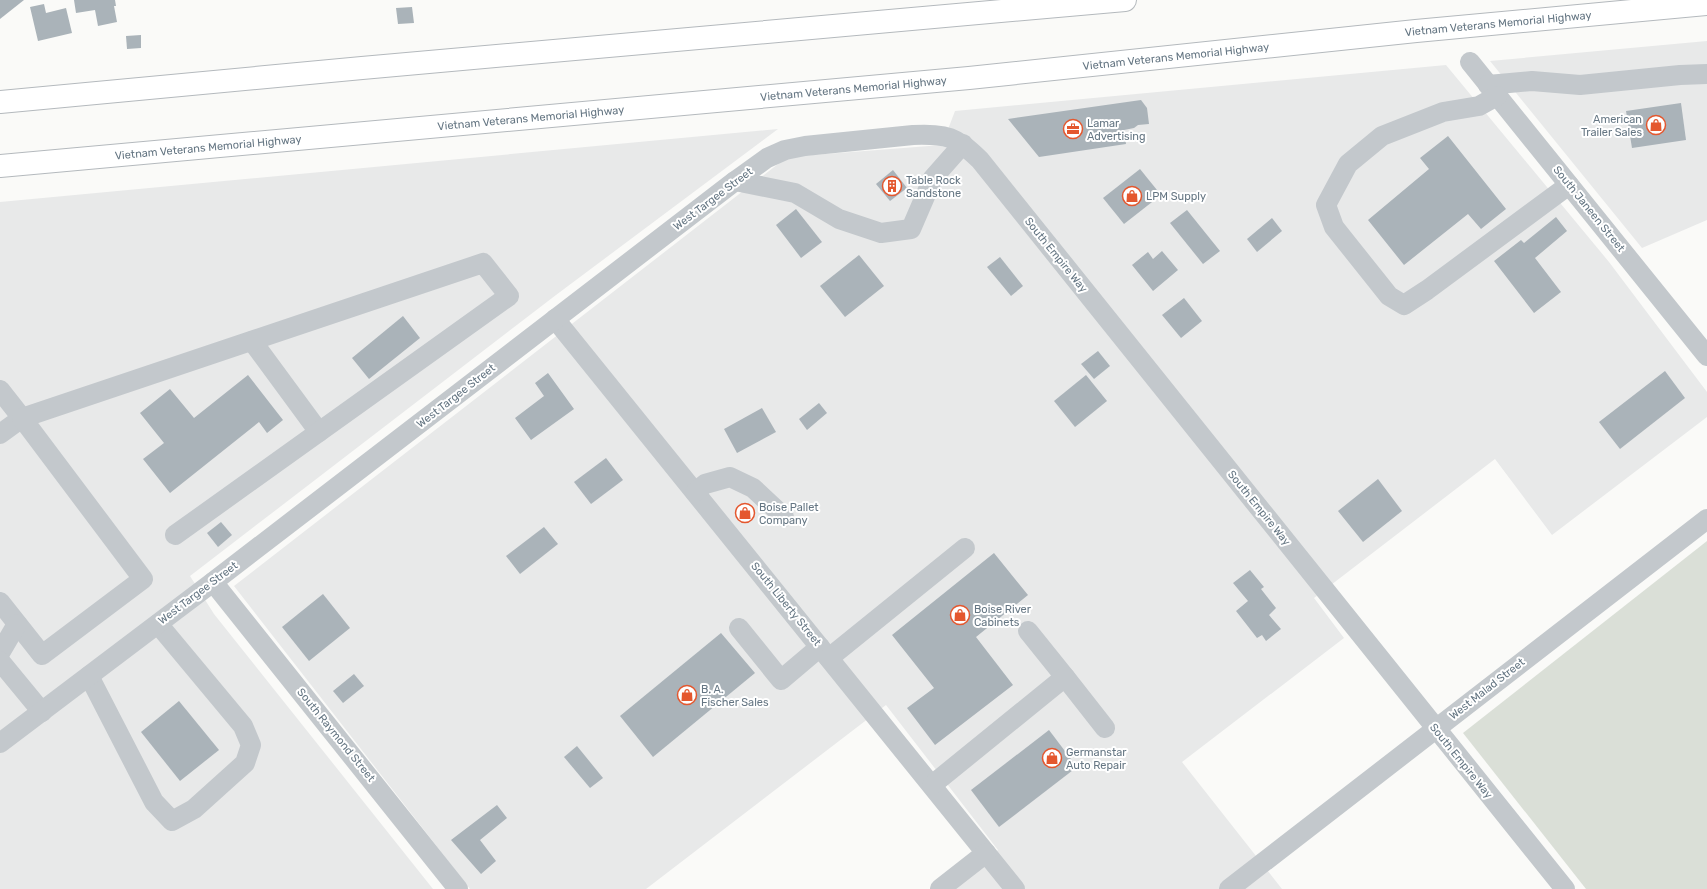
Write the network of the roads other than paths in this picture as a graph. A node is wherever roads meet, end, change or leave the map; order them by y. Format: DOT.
graph roads {
  1 [pos="1125,0"];
  2 [pos="1707,4"];
  3 [pos="1470,62"];
  4 [pos="1707,74"];
  5 [pos="1493,90"];
  6 [pos="0,102"];
  7 [pos="954,140"];
  8 [pos="0,166"];
  9 [pos="735,181"];
  10 [pos="1569,184"];
  11 [pos="555,319"];
  12 [pos="252,341"];
  13 [pos="1707,356"];
  14 [pos="0,390"];
  15 [pos="22,418"];
  16 [pos="320,432"];
  17 [pos="0,434"];
  18 [pos="695,492"];
  19 [pos="784,517"];
  20 [pos="1707,519"];
  21 [pos="175,535"];
  22 [pos="965,548"];
  23 [pos="213,582"];
  24 [pos="0,602"];
  25 [pos="17,624"];
  26 [pos="158,624"];
  27 [pos="739,628"];
  28 [pos="1028,631"];
  29 [pos="825,652"];
  30 [pos="0,653"];
  31 [pos="0,661"];
  32 [pos="89,676"];
  33 [pos="1065,677"];
  34 [pos="42,712"];
  35 [pos="1105,728"];
  36 [pos="1436,729"];
  37 [pos="0,743"];
  38 [pos="932,785"];
  39 [pos="986,853"];
  40 [pos="458,889"];
  41 [pos="940,889"];
  42 [pos="1016,889"];
  43 [pos="1229,889"];
  44 [pos="1565,889"];
  1 -- 6 [label="highway"];
  2 -- 8 [label="highway, Vietnam Veterans Memorial Highway"];
  3 -- 5 [label="street, South Janeen Street"];
  4 -- 5 [label="street"];
  5 -- 10 [label="street, South Janeen Street"];
  5 -- 10 [label="street"];
  7 -- 9 [label="street, West Targee Street"];
  7 -- 9 [label="street"];
  7 -- 36 [label="street, South Empire Way"];
  9 -- 11 [label="street, West Targee Street"];
  10 -- 13 [label="street, South Janeen Street"];
  11 -- 18 [label="street, South Liberty Street"];
  11 -- 23 [label="street, West Targee Street"];
  12 -- 15 [label="street"];
  12 -- 16 [label="street"];
  12 -- 16 [label="street"];
  14 -- 15 [label="street"];
  15 -- 17 [label="street"];
  15 -- 25 [label="street"];
  16 -- 21 [label="street"];
  18 -- 19 [label="street"];
  18 -- 29 [label="street, South Liberty Street"];
  20 -- 36 [label="street, West Malad Street"];
  22 -- 29 [label="street"];
  23 -- 26 [label="street, West Targee Street"];
  23 -- 40 [label="street, South Raymond Street"];
  24 -- 25 [label="street"];
  25 -- 30 [label="street"];
  26 -- 32 [label="street, West Targee Street"];
  26 -- 32 [label="street"];
  27 -- 29 [label="street"];
  28 -- 33 [label="street"];
  29 -- 38 [label="street, South Liberty Street"];
  31 -- 34 [label="street"];
  32 -- 34 [label="street, West Targee Street"];
  33 -- 35 [label="street"];
  33 -- 38 [label="street"];
  34 -- 37 [label="street, West Targee Street"];
  36 -- 43 [label="street, West Malad Street"];
  36 -- 44 [label="street, South Empire Way"];
  38 -- 39 [label="street, South Liberty Street"];
  39 -- 41 [label="street"];
  39 -- 42 [label="street, South Liberty Street"];
}
